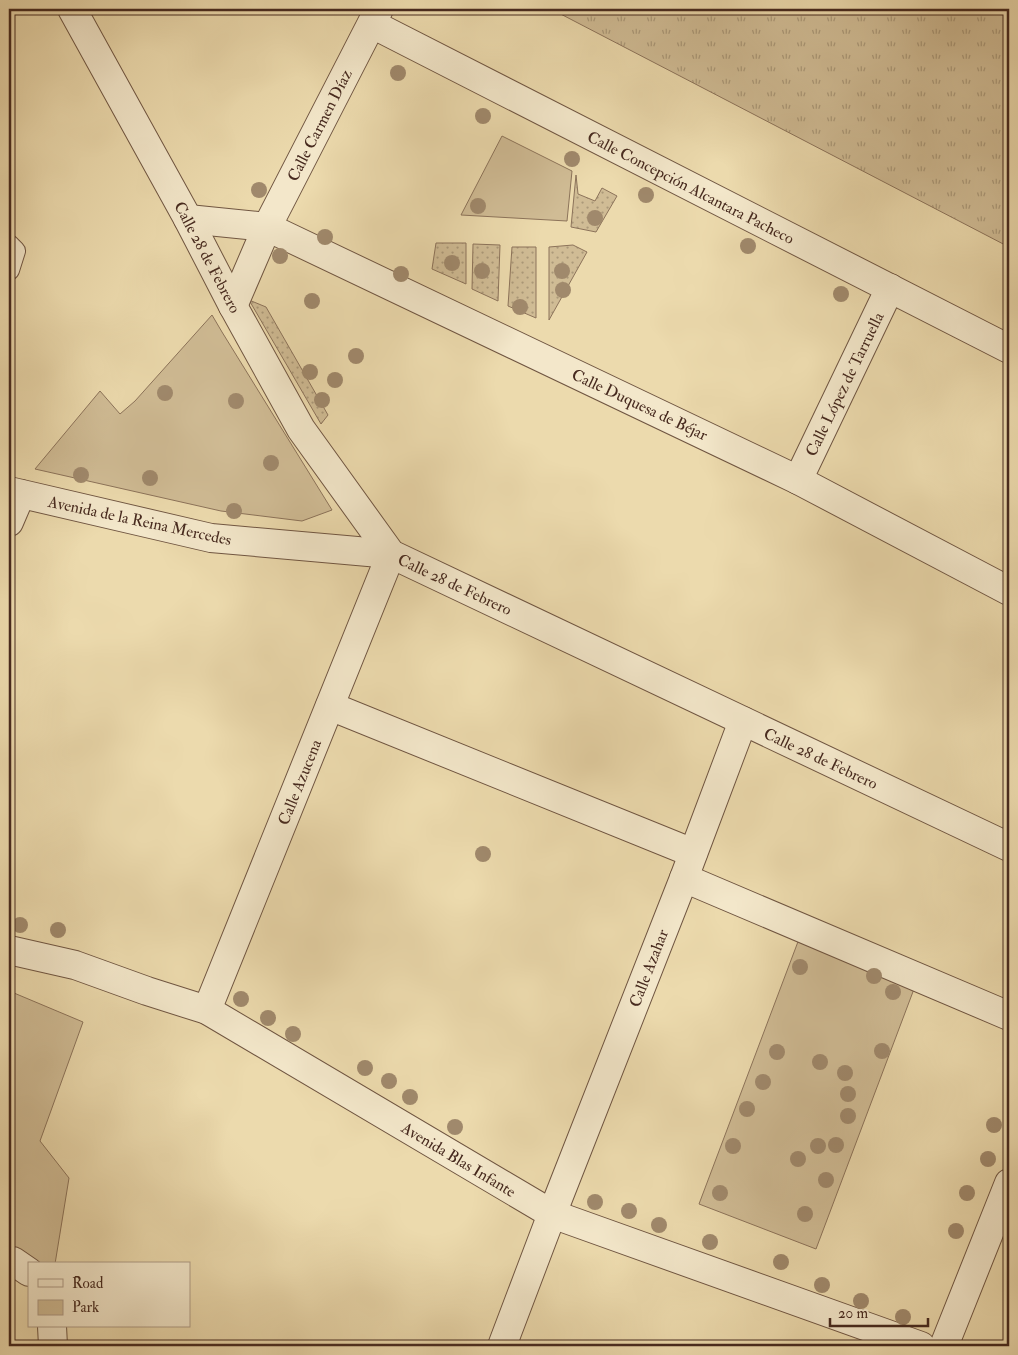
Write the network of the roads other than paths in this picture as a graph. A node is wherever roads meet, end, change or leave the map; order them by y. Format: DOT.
graph roads {
  1 [pos="72,9"];
  2 [pos="376,16"];
  3 [pos="188,219"];
  4 [pos="266,227"];
  5 [pos="9,245"];
  6 [pos="203,248"];
  7 [pos="9,270"];
  8 [pos="890,288"];
  9 [pos="233,306"];
  10 [pos="1009,349"];
  11 [pos="798,480"];
  12 [pos="15,493"];
  13 [pos="9,522"];
  14 [pos="392,554"];
  15 [pos="1009,591"];
  16 [pos="330,706"];
  17 [pos="743,720"];
  18 [pos="1009,848"];
  19 [pos="688,866"];
  20 [pos="9,950"];
  21 [pos="208,1010"];
  22 [pos="1009,1016"];
  23 [pos="1009,1183"];
  24 [pos="552,1214"];
  25 [pos="9,1262"];
  26 [pos="28,1271"];
  27 [pos="52,1328"];
  28 [pos="52,1346"];
  29 [pos="502,1346"];
  30 [pos="921,1346"];
  31 [pos="944,1346"];
  1 -- 3 [label="street, Calle 28 de Febrero"];
  2 -- 4 [label="street, Calle Carmen Díaz"];
  2 -- 8 [label="street, Calle Concepción Alcantara Pacheco"];
  3 -- 4 [label="street, Calle Duquesa de Béjar"];
  3 -- 6 [label="street, Calle 28 de Febrero"];
  4 -- 6 [label="street"];
  4 -- 9 [label="street, Calle Carmen Díaz"];
  4 -- 11 [label="street, Calle Duquesa de Béjar"];
  5 -- 7 [label="lane"];
  6 -- 9 [label="street, Calle 28 de Febrero"];
  8 -- 10 [label="street, Calle Concepción Alcantara Pacheco"];
  8 -- 11 [label="street, Calle López de Tarruella"];
  9 -- 14 [label="street, Calle 28 de Febrero"];
  11 -- 15 [label="street, Calle Duquesa de Béjar"];
  12 -- 13 [label="street"];
  12 -- 14 [label="street, Avenida de la Reina Mercedes"];
  14 -- 16 [label="street, Calle Azucena"];
  14 -- 17 [label="street, Calle 28 de Febrero"];
  16 -- 19 [label="street"];
  16 -- 21 [label="street, Calle Azucena"];
  17 -- 18 [label="street, Calle 28 de Febrero"];
  17 -- 19 [label="street, Calle Azahar"];
  19 -- 22 [label="street"];
  19 -- 24 [label="street, Calle Azahar"];
  20 -- 21 [label="street, Avenida Blas Infante"];
  21 -- 24 [label="street, Avenida Blas Infante"];
  23 -- 31 [label="street"];
  24 -- 29 [label="street, Calle Azahar"];
  24 -- 30 [label="street, Avenida Blas Infante"];
  25 -- 26 [label="street"];
  27 -- 28 [label="street"];
}
